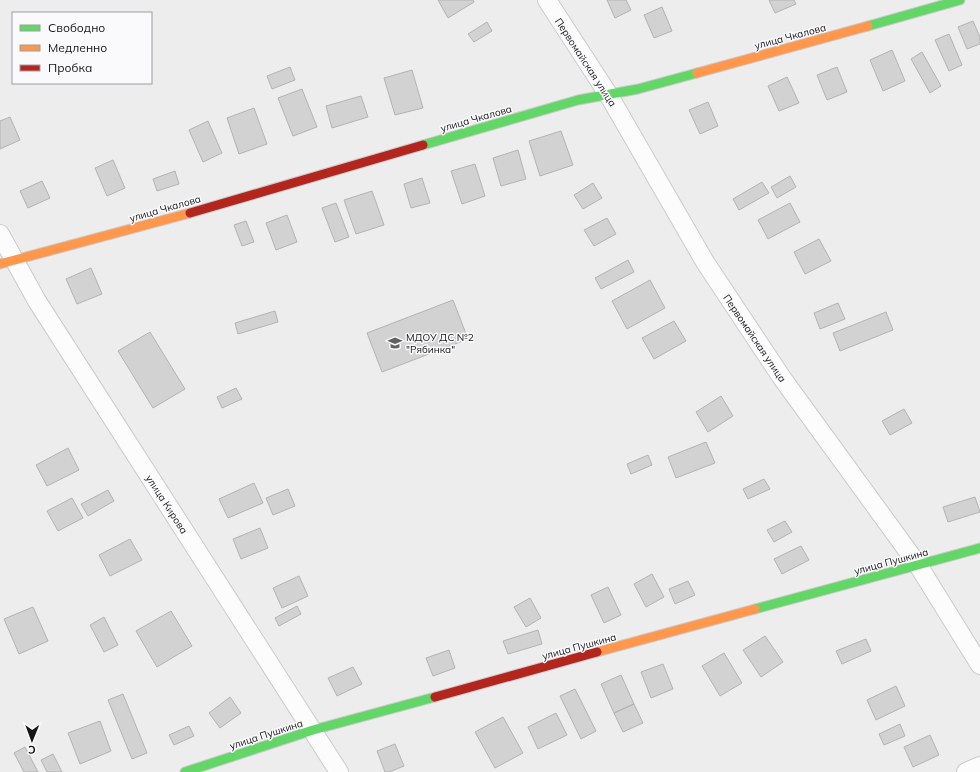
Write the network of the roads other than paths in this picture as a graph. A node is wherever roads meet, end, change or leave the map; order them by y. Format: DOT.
graph roads {
  1 [pos="547,0"];
  2 [pos="960,0"];
  3 [pos="608,94"];
  4 [pos="0,234"];
  5 [pos="7,263"];
  6 [pos="980,548"];
  7 [pos="918,565"];
  8 [pos="980,665"];
  9 [pos="312,730"];
  10 [pos="980,766"];
  11 [pos="185,772"];
  12 [pos="339,772"];
  13 [pos="966,772"];
  1 -- 3 [label="street, Первомайская улица"];
  2 -- 3 [label="street, улица Чкалова"];
  3 -- 5 [label="street, улица Чкалова"];
  3 -- 7 [label="street, Первомайская улица"];
  4 -- 5 [label="street, улица Кирова"];
  5 -- 9 [label="street, улица Кирова"];
  6 -- 7 [label="street, улица Пушкина"];
  7 -- 8 [label="street, Первомайская улица"];
  7 -- 9 [label="street, улица Пушкина"];
  9 -- 11 [label="street, улица Пушкина"];
  9 -- 12 [label="street, улица Кирова"];
  10 -- 13 [label="street"];
}
